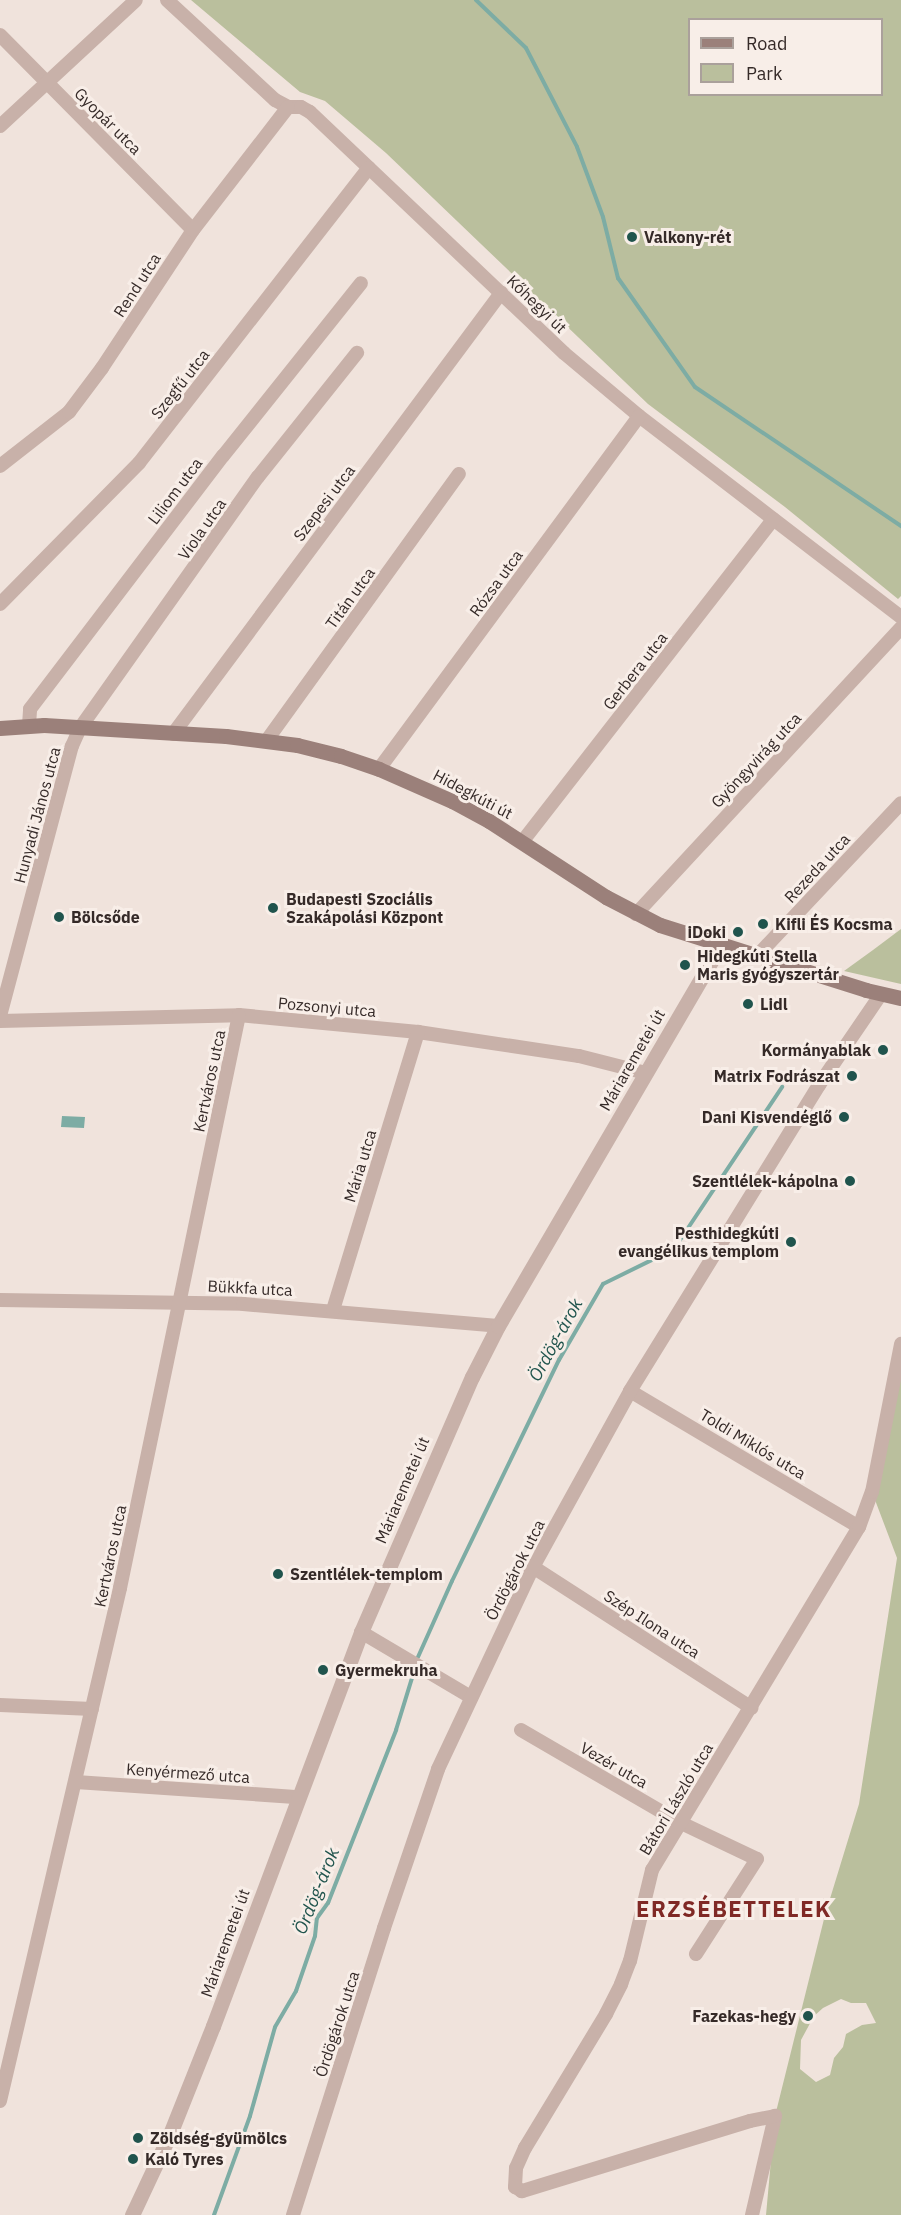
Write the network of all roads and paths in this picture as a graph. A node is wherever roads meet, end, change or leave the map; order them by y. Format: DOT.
graph roads {
  1 [pos="136,0"];
  2 [pos="167,0"];
  3 [pos="0,35"];
  4 [pos="46,82"];
  5 [pos="288,107"];
  6 [pos="0,126"];
  7 [pos="369,168"];
  8 [pos="193,230"];
  9 [pos="361,283"];
  10 [pos="501,293"];
  11 [pos="357,353"];
  12 [pos="639,416"];
  13 [pos="0,466"];
  14 [pos="459,474"];
  15 [pos="773,519"];
  16 [pos="0,604"];
  17 [pos="901,617"];
  18 [pos="901,628"];
  19 [pos="29,725"];
  20 [pos="0,728"];
  21 [pos="80,728"];
  22 [pos="173,734"];
  23 [pos="267,740"];
  24 [pos="379,769"];
  25 [pos="901,803"];
  26 [pos="522,842"];
  27 [pos="636,914"];
  28 [pos="720,945"];
  29 [pos="757,956"];
  30 [pos="881,994"];
  31 [pos="901,998"];
  32 [pos="0,1016"];
  33 [pos="239,1016"];
  34 [pos="0,1021"];
  35 [pos="418,1032"];
  36 [pos="646,1073"];
  37 [pos="0,1300"];
  38 [pos="181,1302"];
  39 [pos="333,1310"];
  40 [pos="498,1326"];
  41 [pos="901,1344"];
  42 [pos="630,1391"];
  43 [pos="859,1527"];
  44 [pos="533,1567"];
  45 [pos="361,1632"];
  46 [pos="471,1697"];
  47 [pos="0,1705"];
  48 [pos="752,1708"];
  49 [pos="92,1709"];
  50 [pos="520,1730"];
  51 [pos="76,1782"];
  52 [pos="298,1797"];
  53 [pos="679,1822"];
  54 [pos="696,1954"];
  55 [pos="0,2101"];
  56 [pos="132,2215"];
  57 [pos="293,2215"];
  58 [pos="752,2215"];
  1 -- 4 [label="street"];
  2 -- 5 [label="street, Kőhegyi út"];
  3 -- 4 [label="street, Gyopár utca"];
  4 -- 6 [label="street"];
  4 -- 8 [label="street, Gyopár utca"];
  5 -- 7 [label="street, Kőhegyi út"];
  5 -- 8 [label="street, Rend utca"];
  7 -- 10 [label="street, Kőhegyi út"];
  7 -- 16 [label="street, Szegfű utca"];
  8 -- 13 [label="street, Rend utca"];
  9 -- 19 [label="street, Liliom utca"];
  10 -- 12 [label="street, Kőhegyi út"];
  10 -- 22 [label="street, Szepesi utca"];
  11 -- 21 [label="street, Viola utca"];
  12 -- 15 [label="street, Kőhegyi út"];
  12 -- 24 [label="street, Rózsa utca"];
  14 -- 23 [label="street, Titán utca"];
  15 -- 17 [label="street, Kőhegyi út"];
  15 -- 26 [label="street, Gerbera utca"];
  18 -- 27 [label="street, Gyöngyvirág utca"];
  19 -- 20 [label="main road, Hidegkúti út"];
  19 -- 21 [label="main road, Hidegkúti út"];
  21 -- 22 [label="main road, Hidegkúti út"];
  21 -- 32 [label="street, Hunyadi János utca"];
  22 -- 23 [label="main road, Hidegkúti út"];
  23 -- 24 [label="main road, Hidegkúti út"];
  24 -- 26 [label="main road, Hidegkúti út"];
  25 -- 29 [label="street, Rezeda utca"];
  26 -- 27 [label="main road, Hidegkúti út"];
  27 -- 28 [label="main road, Hidegkúti út"];
  28 -- 29 [label="main road, Hidegkúti út"];
  28 -- 36 [label="street, Máriaremetei út"];
  29 -- 30 [label="main road, Hidegkúti út"];
  30 -- 31 [label="main road, Hidegkúti út"];
  30 -- 42 [label="street, Ördögárok utca"];
  33 -- 34 [label="street, Pozsonyi utca"];
  33 -- 35 [label="street, Pozsonyi utca"];
  33 -- 38 [label="street, Kertváros utca"];
  35 -- 36 [label="street, Pozsonyi utca"];
  35 -- 39 [label="street, Mária utca"];
  36 -- 40 [label="street, Máriaremetei út"];
  37 -- 38 [label="street, Bükkfa utca"];
  38 -- 39 [label="street, Bükkfa utca"];
  38 -- 49 [label="street, Kertváros utca"];
  39 -- 40 [label="street, Bükkfa utca"];
  40 -- 45 [label="street, Máriaremetei út"];
  41 -- 43 [label="street, Bátori László utca"];
  42 -- 43 [label="street, Toldi Miklós utca"];
  42 -- 44 [label="street, Ördögárok utca"];
  43 -- 48 [label="street, Bátori László utca"];
  44 -- 46 [label="street, Ördögárok utca"];
  44 -- 48 [label="street, Szép Ilona utca"];
  45 -- 46 [label="street"];
  45 -- 52 [label="street, Máriaremetei út"];
  46 -- 57 [label="street, Ördögárok utca"];
  47 -- 49 [label="street"];
  48 -- 53 [label="street, Bátori László utca"];
  49 -- 51 [label="street, Kertváros utca"];
  50 -- 53 [label="street, Vezér utca"];
  51 -- 52 [label="street, Kenyérmező utca"];
  51 -- 55 [label="street, Kertváros utca"];
  52 -- 56 [label="street, Máriaremetei út"];
  53 -- 54 [label="street, Vezér utca"];
  53 -- 58 [label="street, Bátori László utca"];
}
